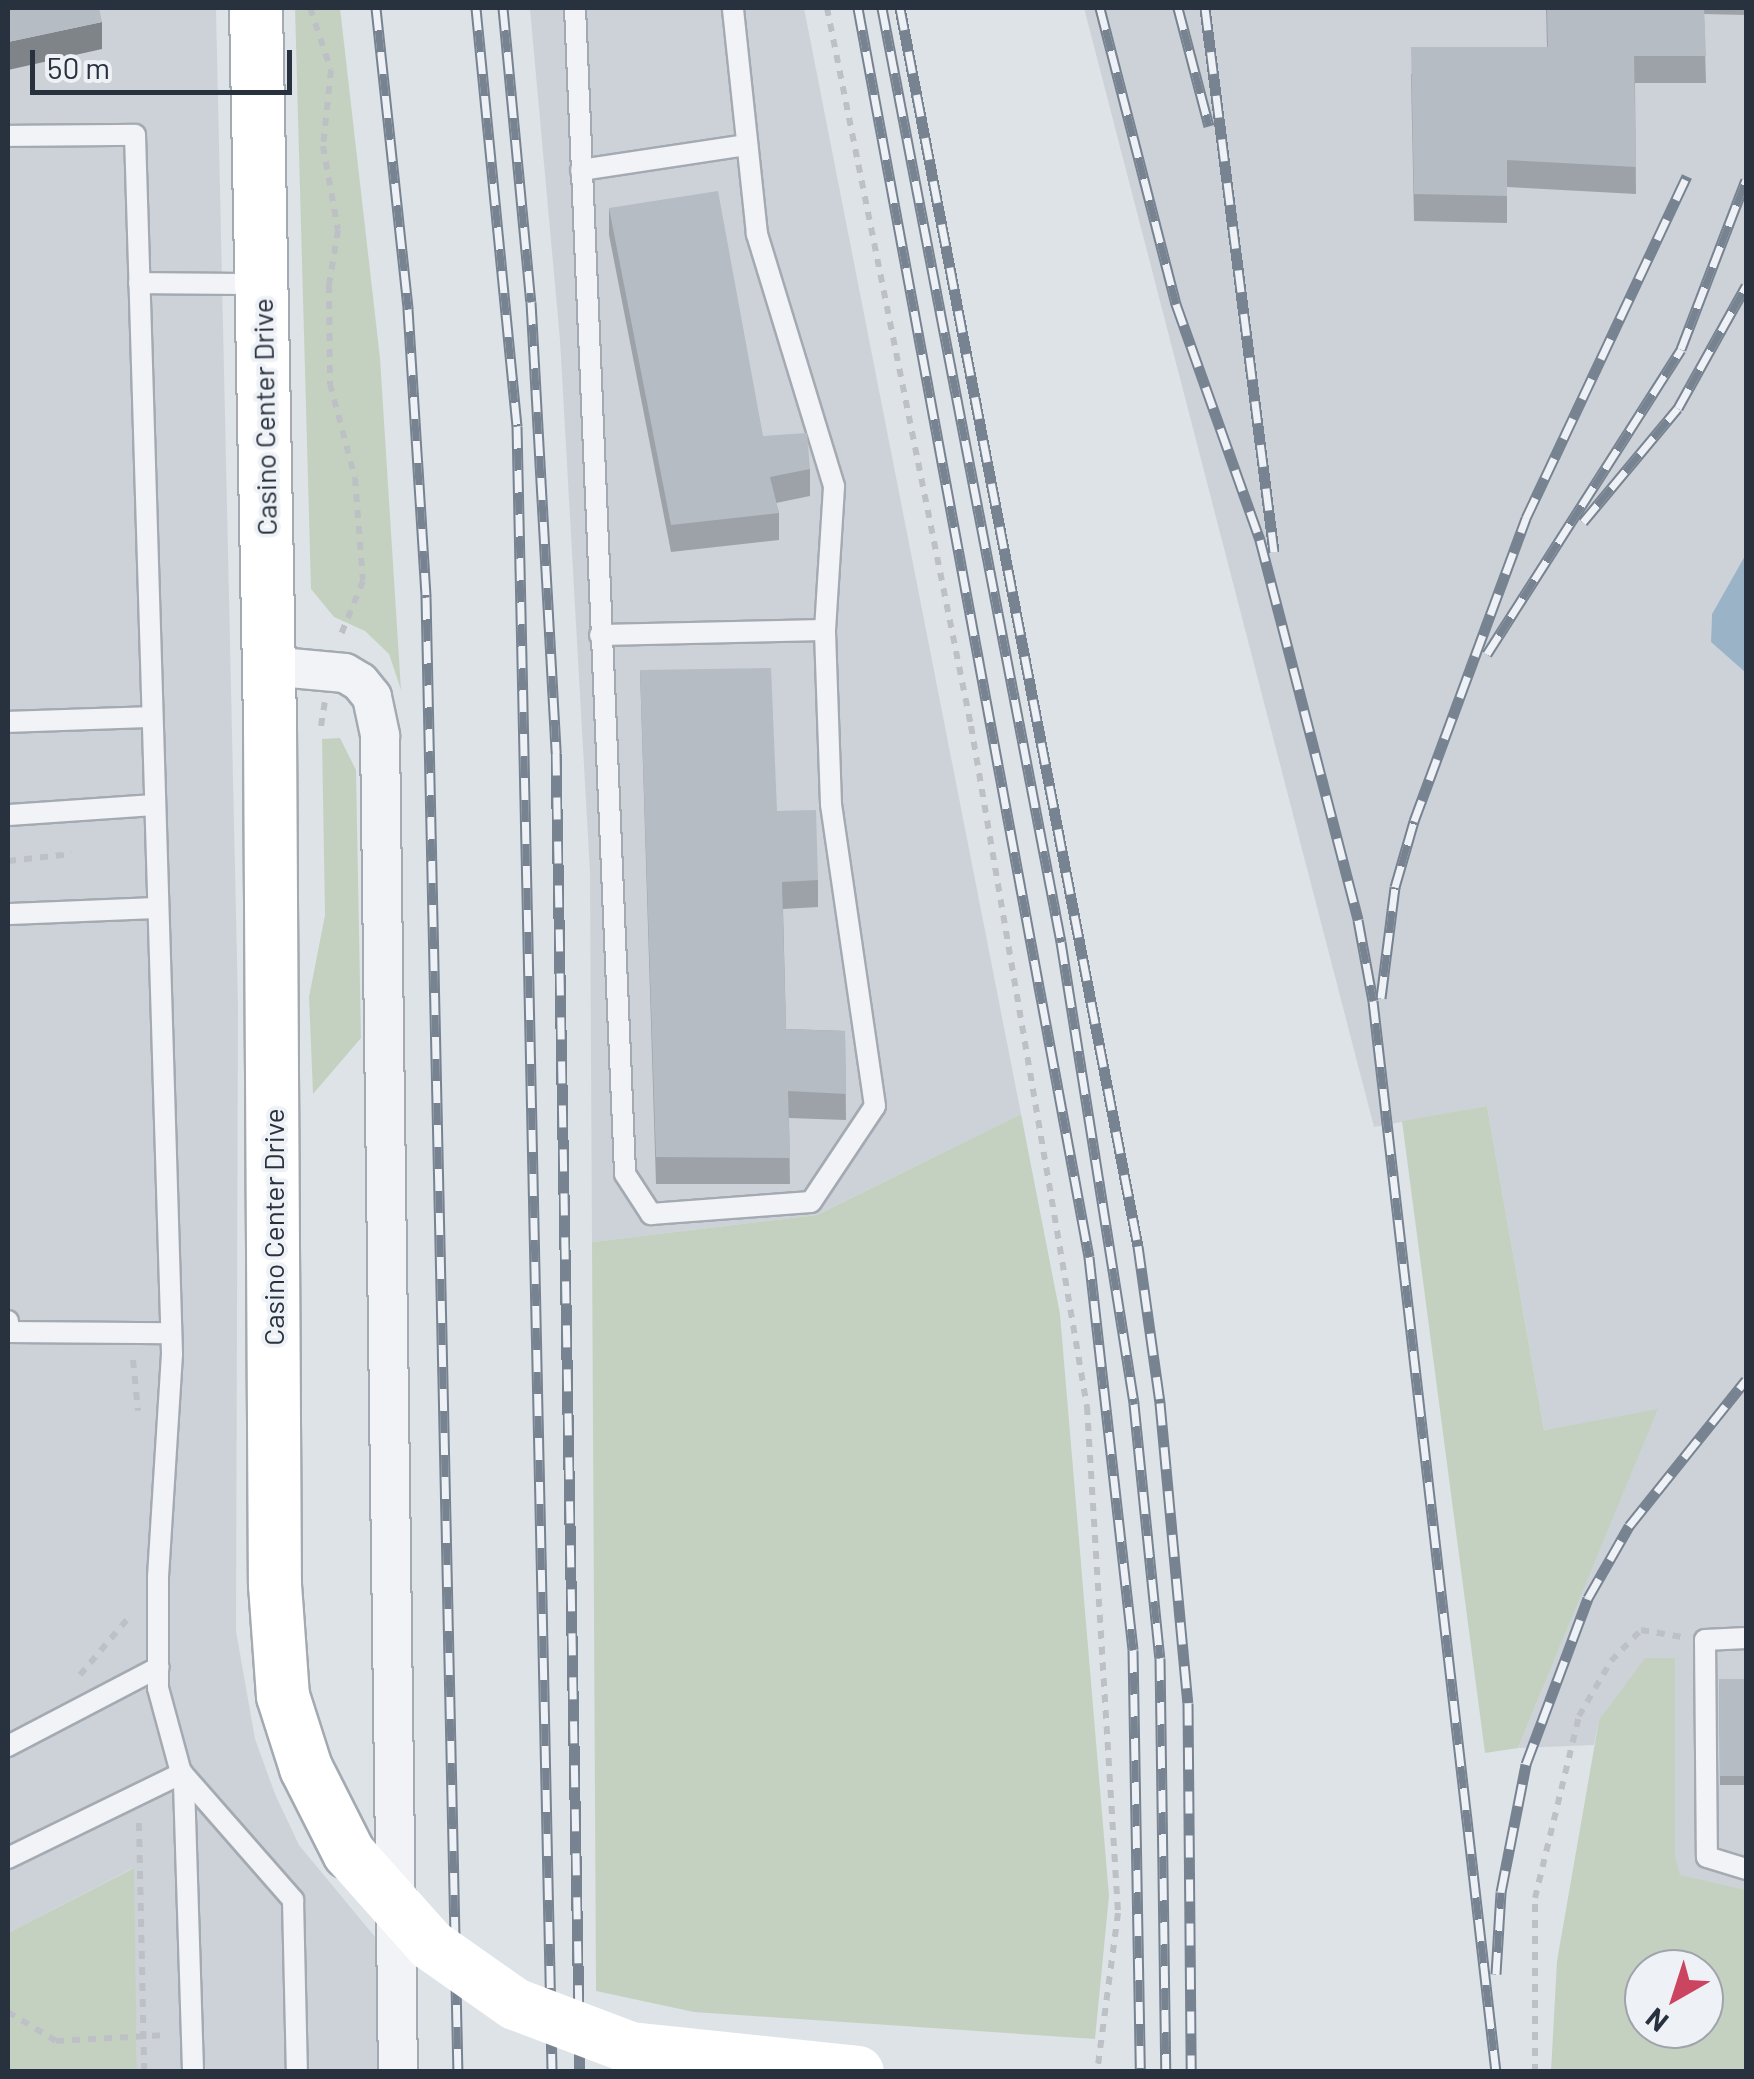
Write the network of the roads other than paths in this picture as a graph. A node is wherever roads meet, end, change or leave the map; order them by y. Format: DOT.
graph roads {
  1 [pos="256,8"];
  2 [pos="574,8"];
  3 [pos="733,8"];
  4 [pos="8,136"];
  5 [pos="748,145"];
  6 [pos="581,170"];
  7 [pos="139,283"];
  8 [pos="262,284"];
  9 [pos="825,630"];
  10 [pos="600,636"];
  11 [pos="269,666"];
  12 [pos="152,716"];
  13 [pos="8,722"];
  14 [pos="155,805"];
  15 [pos="8,816"];
  16 [pos="158,908"];
  17 [pos="8,914"];
  18 [pos="8,1321"];
  19 [pos="171,1333"];
  20 [pos="1746,1638"];
  21 [pos="158,1667"];
  22 [pos="8,1746"];
  23 [pos="182,1773"];
  24 [pos="8,1858"];
  25 [pos="1746,1869"];
  26 [pos="193,2072"];
  27 [pos="297,2072"];
  28 [pos="398,2072"];
  29 [pos="858,2072"];
  1 -- 8 [label="street, Casino Center Drive"];
  2 -- 6 [label="lane"];
  3 -- 5 [label="lane"];
  4 -- 7 [label="lane"];
  5 -- 6 [label="lane"];
  5 -- 9 [label="lane"];
  6 -- 10 [label="lane"];
  7 -- 8 [label="lane"];
  7 -- 12 [label="lane"];
  8 -- 11 [label="street, Casino Center Drive"];
  9 -- 10 [label="lane"];
  9 -- 10 [label="lane"];
  11 -- 28 [label="street"];
  11 -- 29 [label="street, Casino Center Drive, bridge"];
  12 -- 13 [label="lane"];
  12 -- 14 [label="lane"];
  14 -- 15 [label="lane"];
  14 -- 16 [label="lane"];
  16 -- 17 [label="lane"];
  16 -- 19 [label="lane"];
  18 -- 19 [label="lane"];
  19 -- 21 [label="lane"];
  20 -- 25 [label="lane"];
  21 -- 22 [label="lane"];
  21 -- 23 [label="lane"];
  23 -- 24 [label="lane"];
  23 -- 26 [label="lane"];
  23 -- 27 [label="lane"];
}
